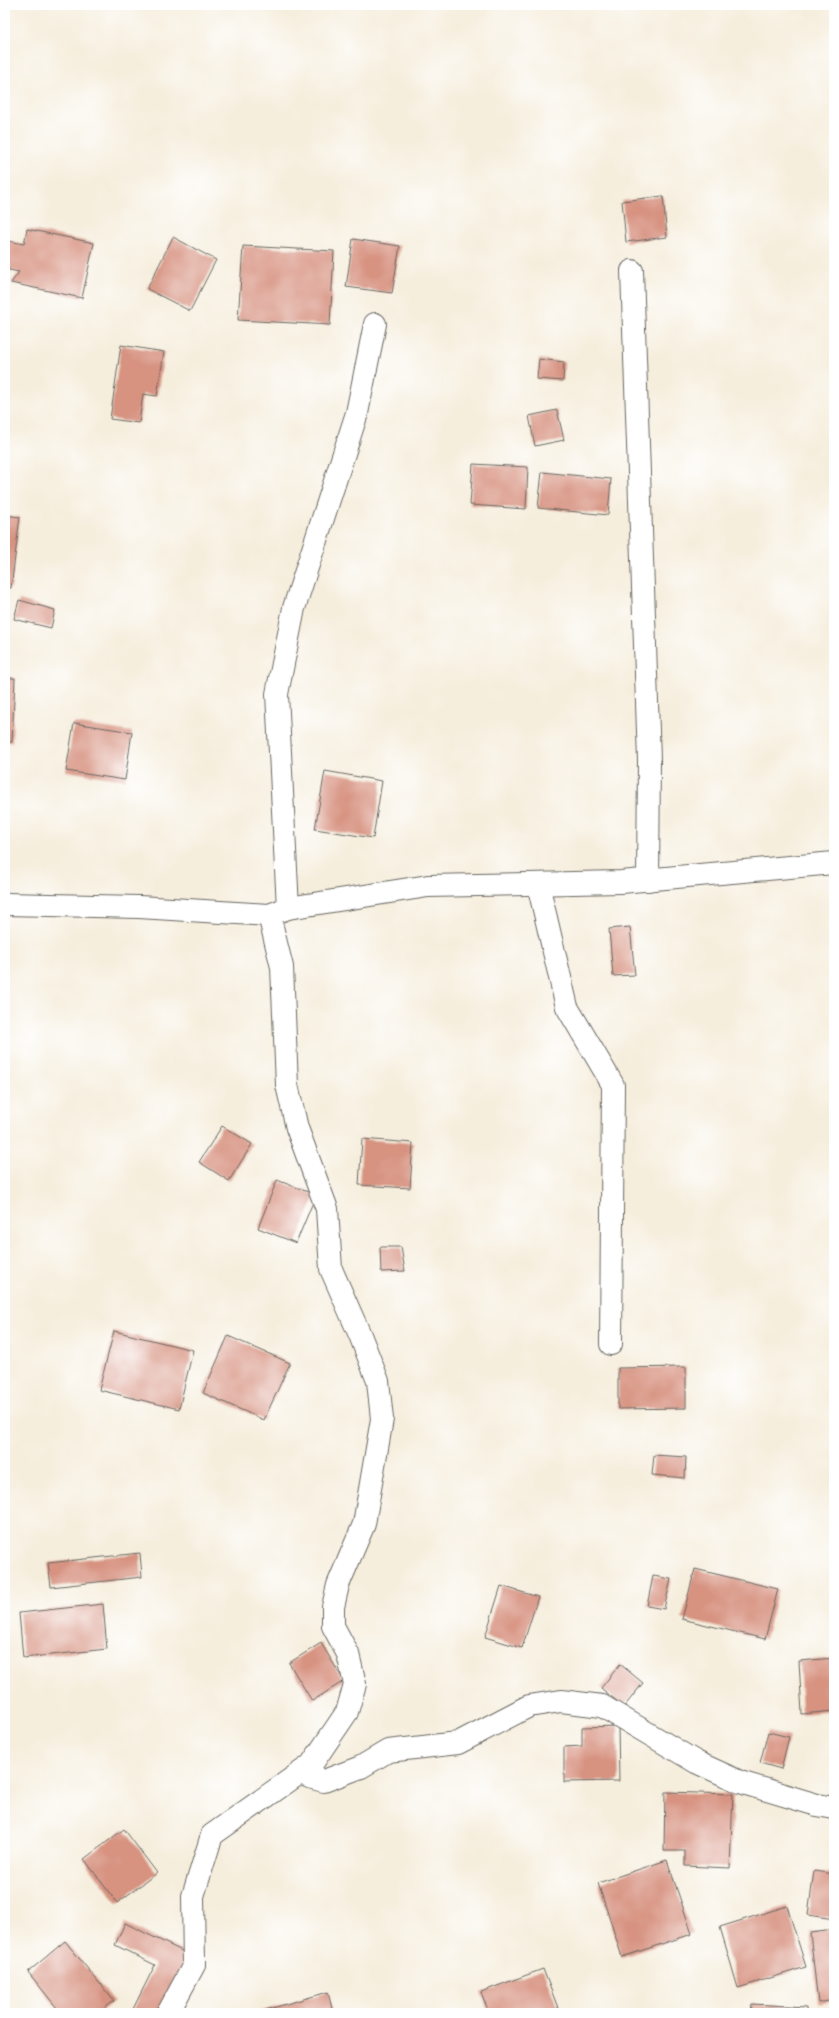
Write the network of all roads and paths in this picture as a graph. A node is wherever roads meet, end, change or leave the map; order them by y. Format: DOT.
graph roads {
  1 [pos="632,271"];
  2 [pos="376,324"];
  3 [pos="834,863"];
  4 [pos="648,880"];
  5 [pos="538,884"];
  6 [pos="5,904"];
  7 [pos="279,911"];
  8 [pos="611,1344"];
  9 [pos="311,1765"];
  10 [pos="834,1808"];
  11 [pos="168,2013"];
  1 -- 4 [label="street"];
  2 -- 7 [label="street"];
  3 -- 4 [label="street"];
  4 -- 5 [label="street"];
  5 -- 7 [label="street"];
  5 -- 8 [label="street"];
  6 -- 7 [label="street"];
  7 -- 9 [label="street"];
  9 -- 10 [label="street"];
  9 -- 11 [label="street"];
}
